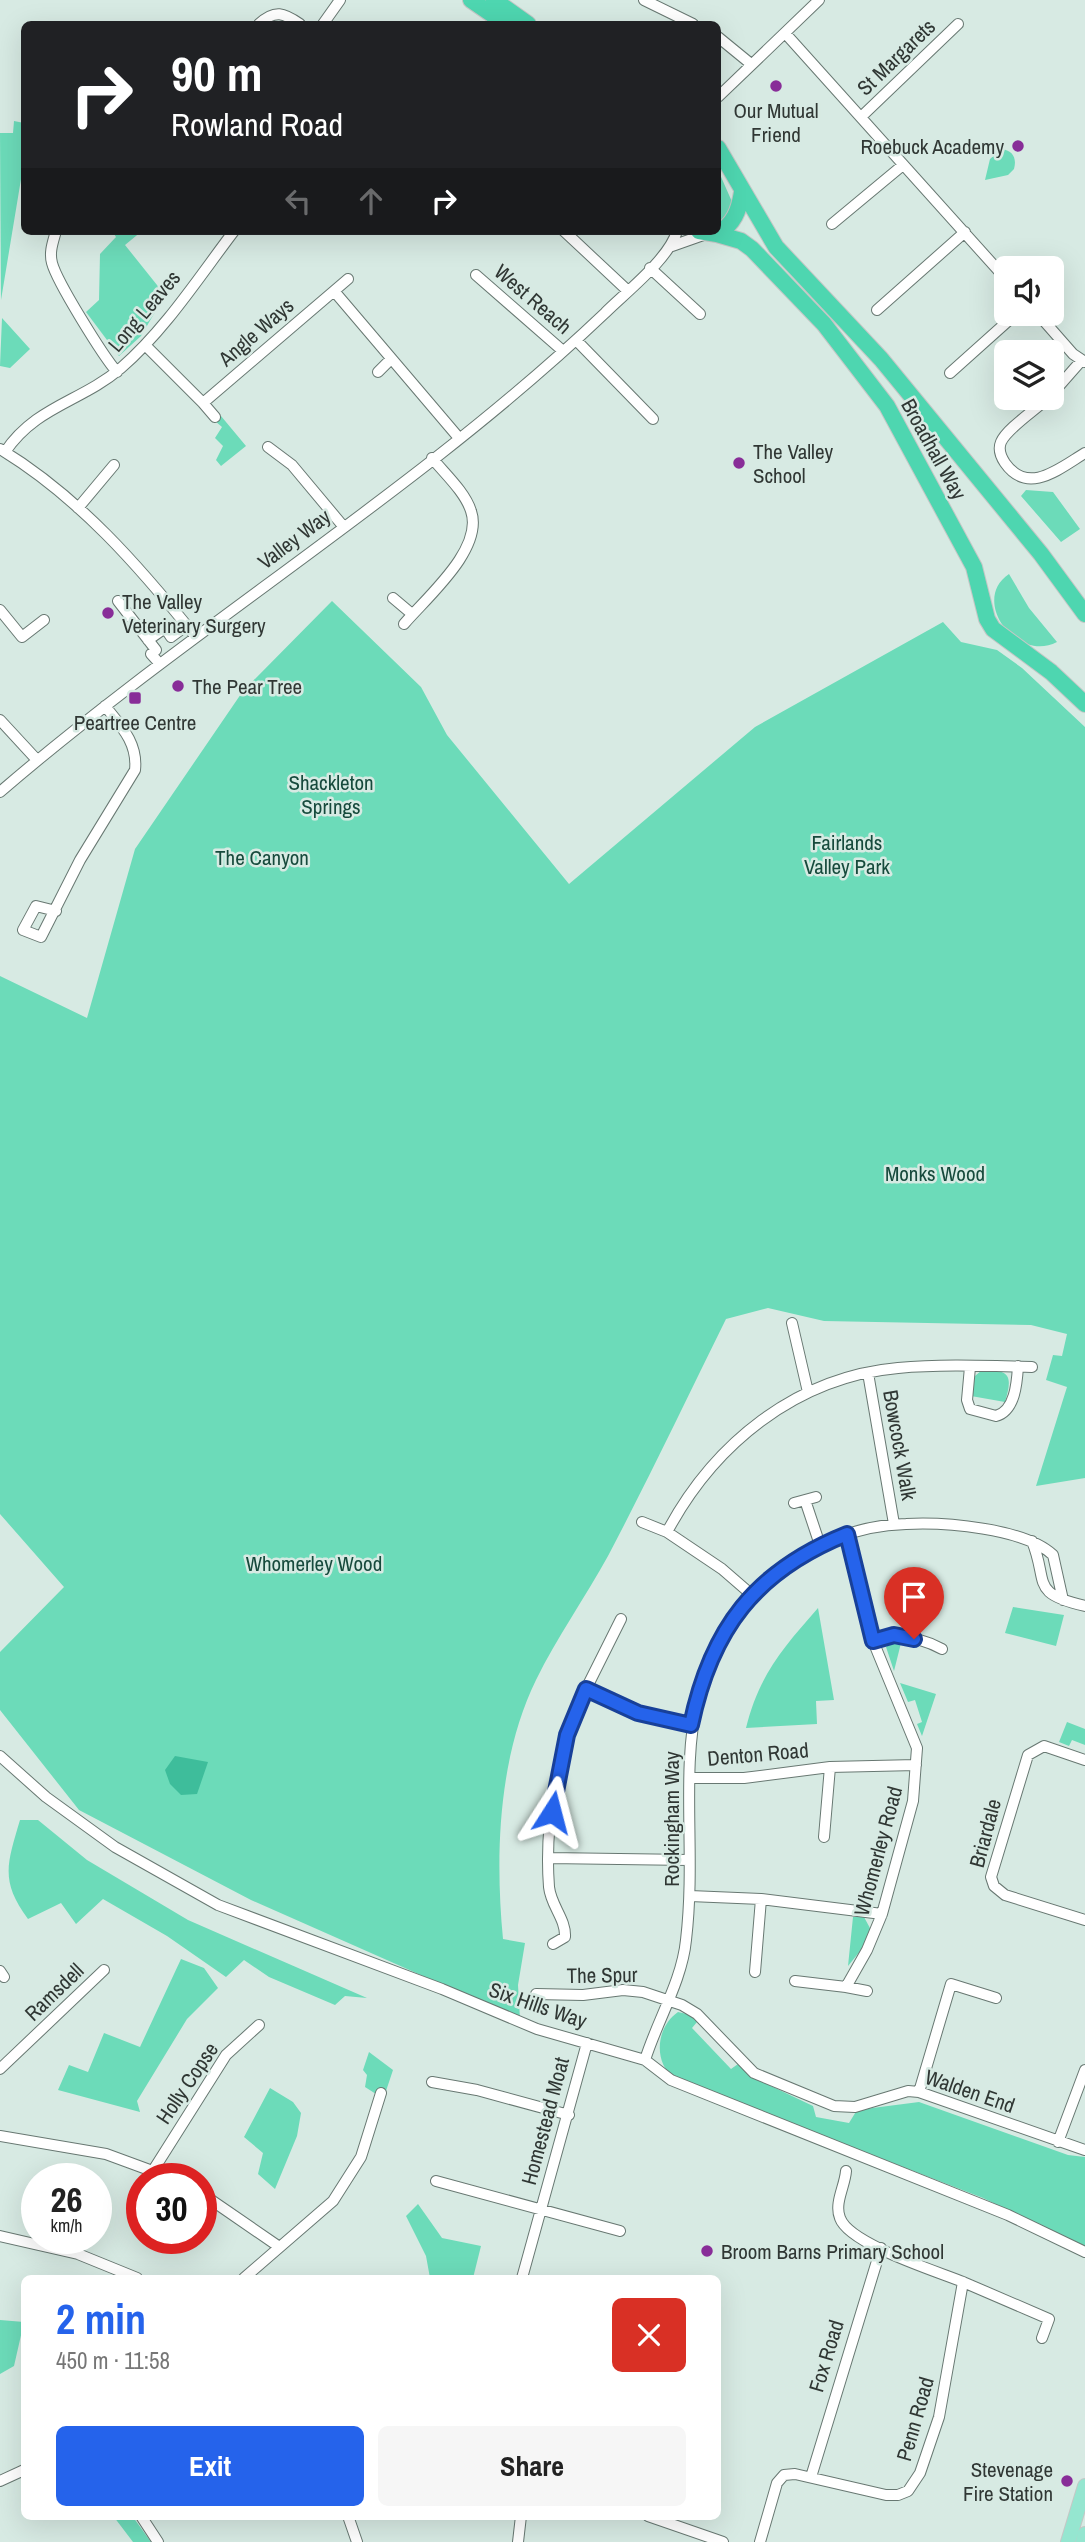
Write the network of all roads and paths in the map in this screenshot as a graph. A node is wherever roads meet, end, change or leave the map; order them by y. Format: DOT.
graph roads {
  1 [pos="340,0"];
  2 [pos="471,0"];
  3 [pos="494,0"];
  4 [pos="644,0"];
  5 [pos="820,0"];
  6 [pos="263,21"];
  7 [pos="294,21"];
  8 [pos="325,21"];
  9 [pos="502,21"];
  10 [pos="524,21"];
  11 [pos="687,21"];
  12 [pos="958,24"];
  13 [pos="785,33"];
  14 [pos="721,39"];
  15 [pos="751,64"];
  16 [pos="721,94"];
  17 [pos="861,117"];
  18 [pos="721,153"];
  19 [pos="903,165"];
  20 [pos="743,192"];
  21 [pos="832,224"];
  22 [pos="721,226"];
  23 [pos="965,232"];
  24 [pos="55,235"];
  25 [pos="231,235"];
  26 [pos="568,235"];
  27 [pos="676,235"];
  28 [pos="702,235"];
  29 [pos="716,235"];
  30 [pos="672,246"];
  31 [pos="994,265"];
  32 [pos="650,268"];
  33 [pos="476,275"];
  34 [pos="348,279"];
  35 [pos="334,291"];
  36 [pos="628,291"];
  37 [pos="877,310"];
  38 [pos="700,314"];
  39 [pos="1002,326"];
  40 [pos="1049,326"];
  41 [pos="576,340"];
  42 [pos="145,345"];
  43 [pos="563,351"];
  44 [pos="391,359"];
  45 [pos="1083,362"];
  46 [pos="117,372"];
  47 [pos="377,372"];
  48 [pos="950,373"];
  49 [pos="1064,382"];
  50 [pos="203,403"];
  51 [pos="1035,410"];
  52 [pos="215,417"];
  53 [pos="653,419"];
  54 [pos="459,438"];
  55 [pos="268,447"];
  56 [pos="3,451"];
  57 [pos="1085,453"];
  58 [pos="432,458"];
  59 [pos="114,465"];
  60 [pos="78,508"];
  61 [pos="343,526"];
  62 [pos="393,598"];
  63 [pos="118,600"];
  64 [pos="0,610"];
  65 [pos="412,614"];
  66 [pos="1085,614"];
  67 [pos="44,620"];
  68 [pos="404,624"];
  69 [pos="186,626"];
  70 [pos="195,637"];
  71 [pos="148,640"];
  72 [pos="160,664"];
  73 [pos="1085,704"];
  74 [pos="105,706"];
  75 [pos="0,720"];
  76 [pos="37,760"];
  77 [pos="0,792"];
  78 [pos="56,911"];
  79 [pos="792,1323"];
  80 [pos="1018,1366"];
  81 [pos="970,1367"];
  82 [pos="1032,1367"];
  83 [pos="868,1373"];
  84 [pos="808,1392"];
  85 [pos="805,1500"];
  86 [pos="642,1522"];
  87 [pos="894,1524"];
  88 [pos="667,1532"];
  89 [pos="847,1534"];
  90 [pos="1032,1541"];
  91 [pos="820,1545"];
  92 [pos="752,1595"];
  93 [pos="1063,1600"];
  94 [pos="1085,1606"];
  95 [pos="621,1619"];
  96 [pos="873,1641"];
  97 [pos="942,1649"];
  98 [pos="586,1689"];
  99 [pos="691,1725"];
  100 [pos="0,1756"];
  101 [pos="1085,1760"];
  102 [pos="916,1765"];
  103 [pos="830,1767"];
  104 [pos="690,1779"];
  105 [pos="824,1837"];
  106 [pos="549,1858"];
  107 [pos="689,1860"];
  108 [pos="690,1896"];
  109 [pos="761,1899"];
  110 [pos="882,1914"];
  111 [pos="1085,1920"];
  112 [pos="553,1944"];
  113 [pos="104,1970"];
  114 [pos="755,1972"];
  115 [pos="795,1981"];
  116 [pos="846,1987"];
  117 [pos="867,1991"];
  118 [pos="536,1994"];
  119 [pos="996,1998"];
  120 [pos="667,2000"];
  121 [pos="259,2025"];
  122 [pos="587,2043"];
  123 [pos="645,2060"];
  124 [pos="0,2069"];
  125 [pos="1085,2070"];
  126 [pos="432,2082"];
  127 [pos="919,2092"];
  128 [pos="381,2093"];
  129 [pos="569,2115"];
  130 [pos="0,2136"];
  131 [pos="1058,2142"];
  132 [pos="1085,2150"];
  133 [pos="135,2163"];
  134 [pos="158,2163"];
  135 [pos="846,2171"];
  136 [pos="436,2181"];
  137 [pos="217,2204"];
  138 [pos="541,2209"];
  139 [pos="620,2231"];
  140 [pos="0,2236"];
  141 [pos="278,2246"];
  142 [pos="881,2248"];
  143 [pos="1085,2252"];
  144 [pos="130,2275"];
  145 [pos="247,2275"];
  146 [pos="523,2275"];
  147 [pos="963,2282"];
  148 [pos="1042,2338"];
  149 [pos="21,2471"];
  150 [pos="811,2477"];
  151 [pos="0,2481"];
  152 [pos="1085,2486"];
  153 [pos="144,2520"];
  154 [pos="349,2520"];
  155 [pos="521,2520"];
  156 [pos="660,2520"];
  157 [pos="1085,2533"];
  158 [pos="158,2542"];
  159 [pos="357,2542"];
  160 [pos="518,2542"];
  161 [pos="723,2542"];
  162 [pos="760,2542"];
  163 [pos="1068,2542"];
  164 [pos="1083,2542"];
  1 -- 8 [label="street"];
  2 -- 9 [label="highway"];
  3 -- 10 [label="highway"];
  4 -- 11 [label="street"];
  5 -- 13 [label="street"];
  6 -- 7 [label="street"];
  12 -- 17 [label="street, St Margarets"];
  13 -- 15 [label="street"];
  13 -- 17 [label="street, St Margarets"];
  14 -- 15 [label="street"];
  15 -- 16 [label="street"];
  17 -- 19 [label="street, St Margarets"];
  18 -- 20 [label="highway, Broadhall Way"];
  19 -- 21 [label="street"];
  19 -- 23 [label="street, St Margarets"];
  20 -- 22 [label="highway"];
  20 -- 66 [label="highway, Broadhall Way"];
  23 -- 31 [label="street, St Margarets"];
  23 -- 37 [label="street"];
  24 -- 46 [label="street"];
  25 -- 42 [label="street, Long Leaves"];
  26 -- 36 [label="street"];
  27 -- 30 [label="street, Valley Way"];
  28 -- 30 [label="street, Valley Way"];
  29 -- 73 [label="highway, Broadhall Way"];
  30 -- 32 [label="street, Valley Way"];
  32 -- 36 [label="street, Valley Way"];
  32 -- 38 [label="street"];
  33 -- 43 [label="street, West Reach"];
  34 -- 35 [label="street, Angle Ways"];
  35 -- 44 [label="street"];
  35 -- 50 [label="street, Angle Ways"];
  36 -- 41 [label="street, Valley Way"];
  39 -- 48 [label="street"];
  40 -- 45 [label="street"];
  41 -- 43 [label="street, Valley Way"];
  41 -- 53 [label="street"];
  42 -- 46 [label="street, Long Leaves"];
  42 -- 50 [label="street"];
  43 -- 54 [label="street, Valley Way"];
  44 -- 47 [label="street"];
  44 -- 54 [label="street"];
  45 -- 49 [label="street"];
  46 -- 56 [label="street, Long Leaves"];
  50 -- 52 [label="street"];
  51 -- 57 [label="street"];
  54 -- 58 [label="street, Valley Way"];
  55 -- 61 [label="street"];
  56 -- 60 [label="street"];
  58 -- 61 [label="street, Valley Way"];
  58 -- 65 [label="street"];
  59 -- 60 [label="street"];
  60 -- 69 [label="street"];
  61 -- 70 [label="street, Valley Way"];
  62 -- 65 [label="street"];
  63 -- 71 [label="street"];
  64 -- 67 [label="street"];
  65 -- 68 [label="street"];
  69 -- 70 [label="street"];
  69 -- 71 [label="street"];
  70 -- 72 [label="street, Valley Way"];
  71 -- 72 [label="street"];
  72 -- 74 [label="street, Valley Way"];
  74 -- 76 [label="street, Valley Way"];
  74 -- 78 [label="street"];
  75 -- 76 [label="street"];
  76 -- 77 [label="street, Valley Way"];
  79 -- 84 [label="street"];
  80 -- 81 [label="street"];
  80 -- 81 [label="street"];
  80 -- 82 [label="street"];
  81 -- 83 [label="street"];
  83 -- 84 [label="street"];
  83 -- 87 [label="street, Bowcock Walk"];
  84 -- 88 [label="street"];
  85 -- 91 [label="street"];
  86 -- 88 [label="street"];
  87 -- 89 [label="street, Rockingham Way"];
  87 -- 90 [label="street, Rockingham Way"];
  88 -- 92 [label="street"];
  89 -- 91 [label="street, Rockingham Way"];
  89 -- 96 [label="street, Whomerley Road"];
  90 -- 93 [label="street"];
  90 -- 93 [label="street"];
  91 -- 92 [label="street, Rockingham Way"];
  92 -- 99 [label="street, Rockingham Way"];
  93 -- 94 [label="street"];
  95 -- 98 [label="street"];
  96 -- 97 [label="street"];
  96 -- 102 [label="street, Whomerley Road"];
  98 -- 99 [label="street"];
  98 -- 106 [label="street"];
  99 -- 104 [label="street, Rockingham Way"];
  100 -- 122 [label="street, Six Hills Way"];
  101 -- 111 [label="street, Briardale"];
  102 -- 103 [label="street, Denton Road"];
  102 -- 110 [label="street, Whomerley Road"];
  103 -- 104 [label="street, Denton Road"];
  103 -- 105 [label="street, Denton Road"];
  104 -- 107 [label="street, Rockingham Way"];
  106 -- 107 [label="street"];
  106 -- 112 [label="street"];
  107 -- 108 [label="street, Rockingham Way"];
  108 -- 109 [label="street"];
  108 -- 120 [label="street, Rockingham Way"];
  109 -- 110 [label="street"];
  109 -- 114 [label="street"];
  110 -- 116 [label="street, Whomerley Road"];
  113 -- 124 [label="street, Ramsdell"];
  115 -- 116 [label="street"];
  116 -- 117 [label="street"];
  118 -- 120 [label="street, The Spur"];
  119 -- 127 [label="street"];
  120 -- 123 [label="street, Rockingham Way"];
  120 -- 127 [label="street, Walden End"];
  121 -- 134 [label="street, Holly Copse"];
  122 -- 123 [label="street, Six Hills Way"];
  122 -- 129 [label="street, Homestead Moat"];
  123 -- 143 [label="street, Six Hills Way"];
  125 -- 131 [label="street"];
  126 -- 129 [label="street"];
  127 -- 131 [label="street, Walden End"];
  128 -- 141 [label="street"];
  129 -- 138 [label="street, Homestead Moat"];
  130 -- 133 [label="street"];
  131 -- 132 [label="street, Walden End"];
  135 -- 142 [label="street"];
  136 -- 138 [label="street"];
  137 -- 141 [label="street"];
  138 -- 139 [label="street, Homestead Moat"];
  138 -- 146 [label="street, Homestead Moat"];
  140 -- 144 [label="street"];
  141 -- 145 [label="street"];
  142 -- 147 [label="street"];
  142 -- 150 [label="street, Fox Road"];
  147 -- 148 [label="street"];
  147 -- 150 [label="street, Penn Road"];
  149 -- 151 [label="street"];
  150 -- 162 [label="street, Penn Road"];
  152 -- 163 [label="main road"];
  153 -- 158 [label="street"];
  154 -- 159 [label="street"];
  155 -- 160 [label="street"];
  156 -- 161 [label="street"];
  157 -- 164 [label="main road"];
}
